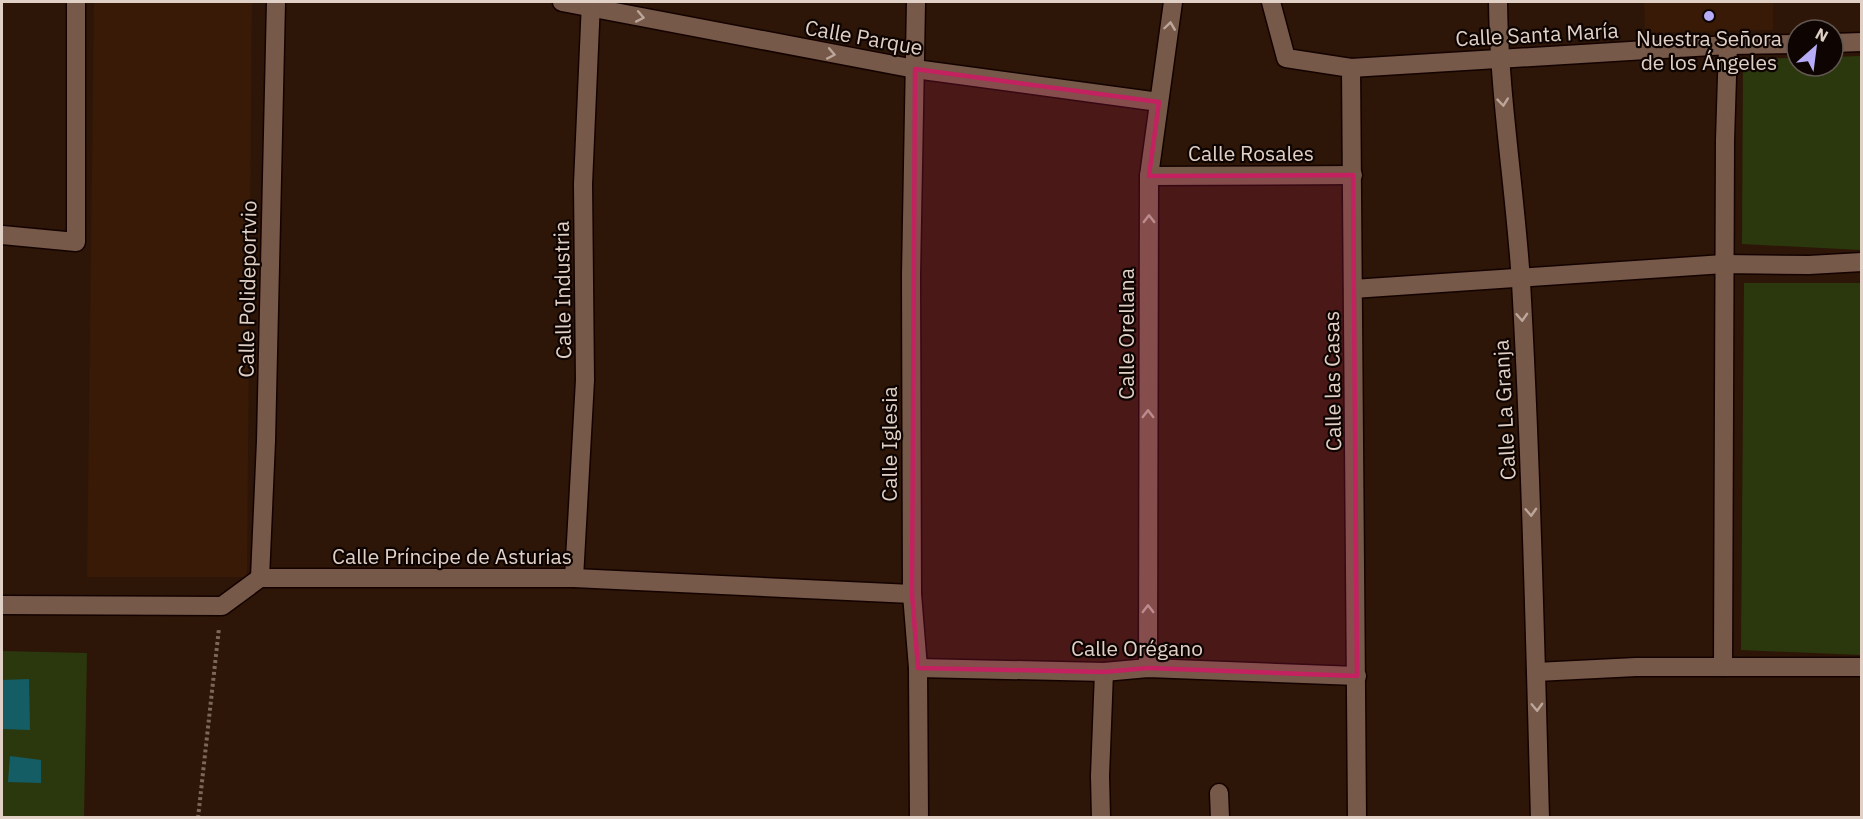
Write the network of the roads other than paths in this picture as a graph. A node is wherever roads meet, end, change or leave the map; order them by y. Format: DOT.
graph roads {
  1 [pos="76,2"];
  2 [pos="276,2"];
  3 [pos="562,2"];
  4 [pos="916,2"];
  5 [pos="1173,2"];
  6 [pos="1271,2"];
  7 [pos="1498,2"];
  8 [pos="591,5"];
  9 [pos="1862,42"];
  10 [pos="1845,43"];
  11 [pos="1785,44"];
  12 [pos="1728,45"];
  13 [pos="1499,59"];
  14 [pos="1351,68"];
  15 [pos="915,69"];
  16 [pos="1159,102"];
  17 [pos="1353,175"];
  18 [pos="1149,176"];
  19 [pos="2,235"];
  20 [pos="1862,262"];
  21 [pos="1724,264"];
  22 [pos="1520,278"];
  23 [pos="1353,289"];
  24 [pos="260,578"];
  25 [pos="574,578"];
  26 [pos="912,594"];
  27 [pos="2,605"];
  28 [pos="1723,667"];
  29 [pos="1862,667"];
  30 [pos="918,668"];
  31 [pos="1148,668"];
  32 [pos="1104,672"];
  33 [pos="1536,672"];
  34 [pos="1357,676"];
  35 [pos="1219,793"];
  36 [pos="919,818"];
  37 [pos="1101,818"];
  38 [pos="1220,818"];
  39 [pos="1357,818"];
  40 [pos="1540,818"];
  1 -- 19 [label="street"];
  2 -- 24 [label="street, Calle Polideportvio"];
  3 -- 8 [label="street, Calle Parque"];
  4 -- 15 [label="street, Calle Iglesia"];
  16 -- 5 [label="street, Calle Orellana, one-way"];
  6 -- 14 [label="street"];
  7 -- 13 [label="street, Calle La Granja"];
  8 -- 15 [label="street, Calle Parque, one-way"];
  8 -- 25 [label="street, Calle Industria"];
  9 -- 10 [label="street"];
  11 -- 12 [label="street, Calle Santa María"];
  12 -- 13 [label="street, Calle Santa María"];
  12 -- 21 [label="street"];
  13 -- 14 [label="street, Calle Santa María"];
  13 -- 22 [label="street, Calle La Granja, one-way"];
  14 -- 17 [label="street, Calle las Casas"];
  15 -- 16 [label="street, Calle Parque"];
  15 -- 26 [label="street, Calle Iglesia"];
  16 -- 18 [label="street, Calle Orellana"];
  17 -- 18 [label="street, Calle Rosales"];
  17 -- 23 [label="street, Calle las Casas"];
  31 -- 18 [label="street, Calle Orellana, one-way"];
  20 -- 21 [label="street"];
  21 -- 22 [label="street"];
  21 -- 28 [label="street"];
  22 -- 23 [label="street"];
  22 -- 33 [label="street, Calle La Granja, one-way"];
  23 -- 34 [label="street, Calle las Casas"];
  24 -- 25 [label="street, Calle Príncipe de Asturias"];
  24 -- 27 [label="street"];
  25 -- 26 [label="street, Calle Príncipe de Asturias"];
  26 -- 30 [label="street, Calle Iglesia"];
  28 -- 29 [label="street"];
  28 -- 33 [label="street"];
  30 -- 32 [label="street, Calle Orégano"];
  30 -- 36 [label="street, Calle Iglesia"];
  31 -- 32 [label="street, Calle Orégano"];
  31 -- 34 [label="street, Calle Orégano"];
  32 -- 37 [label="street"];
  33 -- 40 [label="street, Calle La Granja, one-way"];
  34 -- 39 [label="street, Calle las Casas"];
  35 -- 38 [label="street"];
}
